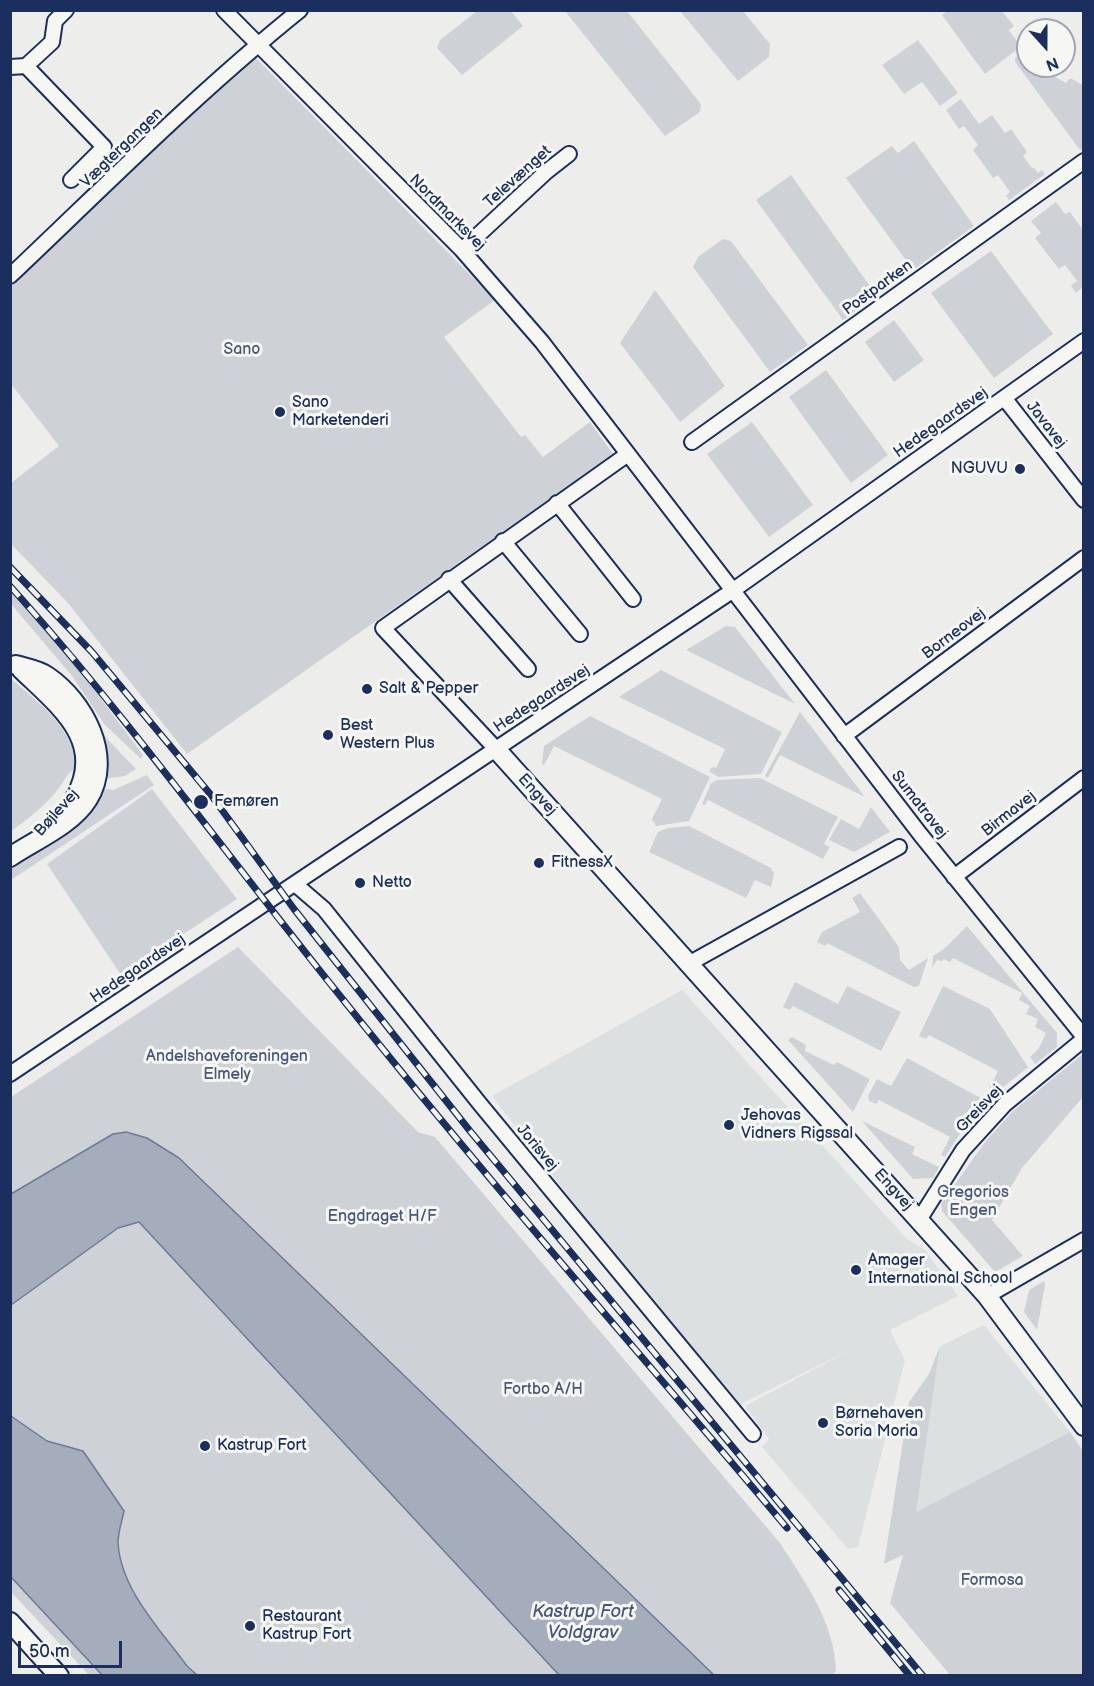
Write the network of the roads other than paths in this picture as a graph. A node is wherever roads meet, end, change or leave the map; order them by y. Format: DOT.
graph roads {
  1 [pos="66,10"];
  2 [pos="224,10"];
  3 [pos="300,10"];
  4 [pos="257,45"];
  5 [pos="26,66"];
  6 [pos="10,67"];
  7 [pos="569,154"];
  8 [pos="1083,160"];
  9 [pos="71,180"];
  10 [pos="462,250"];
  11 [pos="10,276"];
  12 [pos="1083,341"];
  13 [pos="1005,399"];
  14 [pos="692,442"];
  15 [pos="628,454"];
  16 [pos="1083,500"];
  17 [pos="557,503"];
  18 [pos="503,541"];
  19 [pos="1083,558"];
  20 [pos="449,579"];
  21 [pos="732,591"];
  22 [pos="633,599"];
  23 [pos="580,633"];
  24 [pos="13,662"];
  25 [pos="528,669"];
  26 [pos="844,736"];
  27 [pos="496,749"];
  28 [pos="1083,778"];
  29 [pos="899,847"];
  30 [pos="10,857"];
  31 [pos="954,877"];
  32 [pos="295,884"];
  33 [pos="690,963"];
  34 [pos="1082,1032"];
  35 [pos="10,1074"];
  36 [pos="920,1220"];
  37 [pos="1083,1240"];
  38 [pos="987,1296"];
  39 [pos="1083,1426"];
  40 [pos="753,1434"];
  41 [pos="10,1622"];
  42 [pos="59,1676"];
  1 -- 5 [label="street"];
  2 -- 4 [label="street, Nordmarksvej"];
  3 -- 4 [label="street, Vægtergangen"];
  4 -- 10 [label="street, Nordmarksvej"];
  4 -- 11 [label="street, Vægtergangen"];
  5 -- 6 [label="street"];
  5 -- 9 [label="street"];
  7 -- 10 [label="street, Televænget"];
  8 -- 14 [label="street, Postparken"];
  10 -- 15 [label="street, Nordmarksvej"];
  12 -- 13 [label="street, Hedegaardsvej"];
  13 -- 16 [label="street, Javavej"];
  13 -- 21 [label="street, Hedegaardsvej"];
  15 -- 17 [label="street"];
  15 -- 21 [label="street, Nordmarksvej"];
  17 -- 18 [label="street"];
  17 -- 22 [label="street"];
  18 -- 20 [label="street"];
  18 -- 23 [label="street"];
  19 -- 26 [label="street, Borneovej"];
  20 -- 25 [label="street"];
  20 -- 27 [label="street, Engvej"];
  21 -- 26 [label="street, Sumatravej"];
  21 -- 27 [label="street, Hedegaardsvej"];
  24 -- 30 [label="street, Bøjlevej"];
  26 -- 31 [label="street, Sumatravej"];
  27 -- 32 [label="street, Hedegaardsvej"];
  27 -- 33 [label="street, Engvej"];
  28 -- 31 [label="street, Birmavej"];
  29 -- 33 [label="street"];
  31 -- 34 [label="street, Sumatravej"];
  32 -- 35 [label="street, Hedegaardsvej"];
  32 -- 40 [label="street, Jorisvej"];
  33 -- 36 [label="street, Engvej"];
  34 -- 36 [label="street, Greisvej"];
  36 -- 38 [label="street, Engvej"];
  37 -- 38 [label="street"];
  38 -- 39 [label="street, Engvej"];
  41 -- 42 [label="street"];
}
